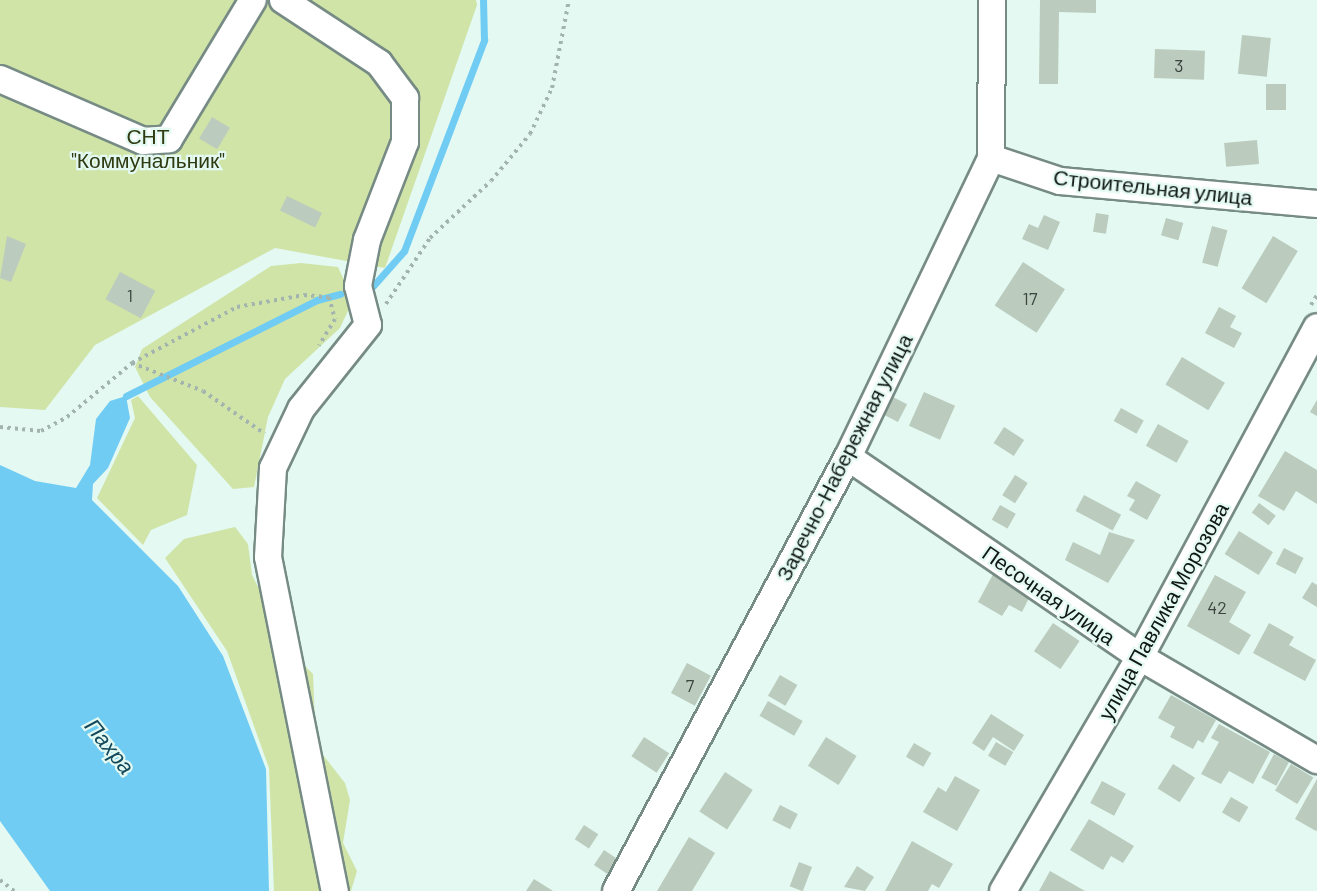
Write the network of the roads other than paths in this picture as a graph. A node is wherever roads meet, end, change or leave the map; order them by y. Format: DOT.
graph roads {
  1 [pos="253,0"];
  2 [pos="283,0"];
  3 [pos="992,0"];
  4 [pos="0,79"];
  5 [pos="992,158"];
  6 [pos="1317,204"];
  7 [pos="1317,327"];
  8 [pos="848,457"];
  9 [pos="1140,657"];
  10 [pos="1317,760"];
  11 [pos="335,891"];
  12 [pos="616,891"];
  13 [pos="1003,891"];
  1 -- 4 [label="street"];
  2 -- 11 [label="street"];
  3 -- 5 [label="street, Заречно-Набережная улица"];
  5 -- 6 [label="street, Строительная улица"];
  5 -- 8 [label="street, Заречно-Набережная улица"];
  7 -- 9 [label="street, улица Павлика Морозова"];
  8 -- 9 [label="street, Песочная улица"];
  8 -- 12 [label="street, Заречно-Набережная улица"];
  9 -- 10 [label="street, Песочная улица"];
  9 -- 13 [label="street, улица Павлика Морозова"];
}
